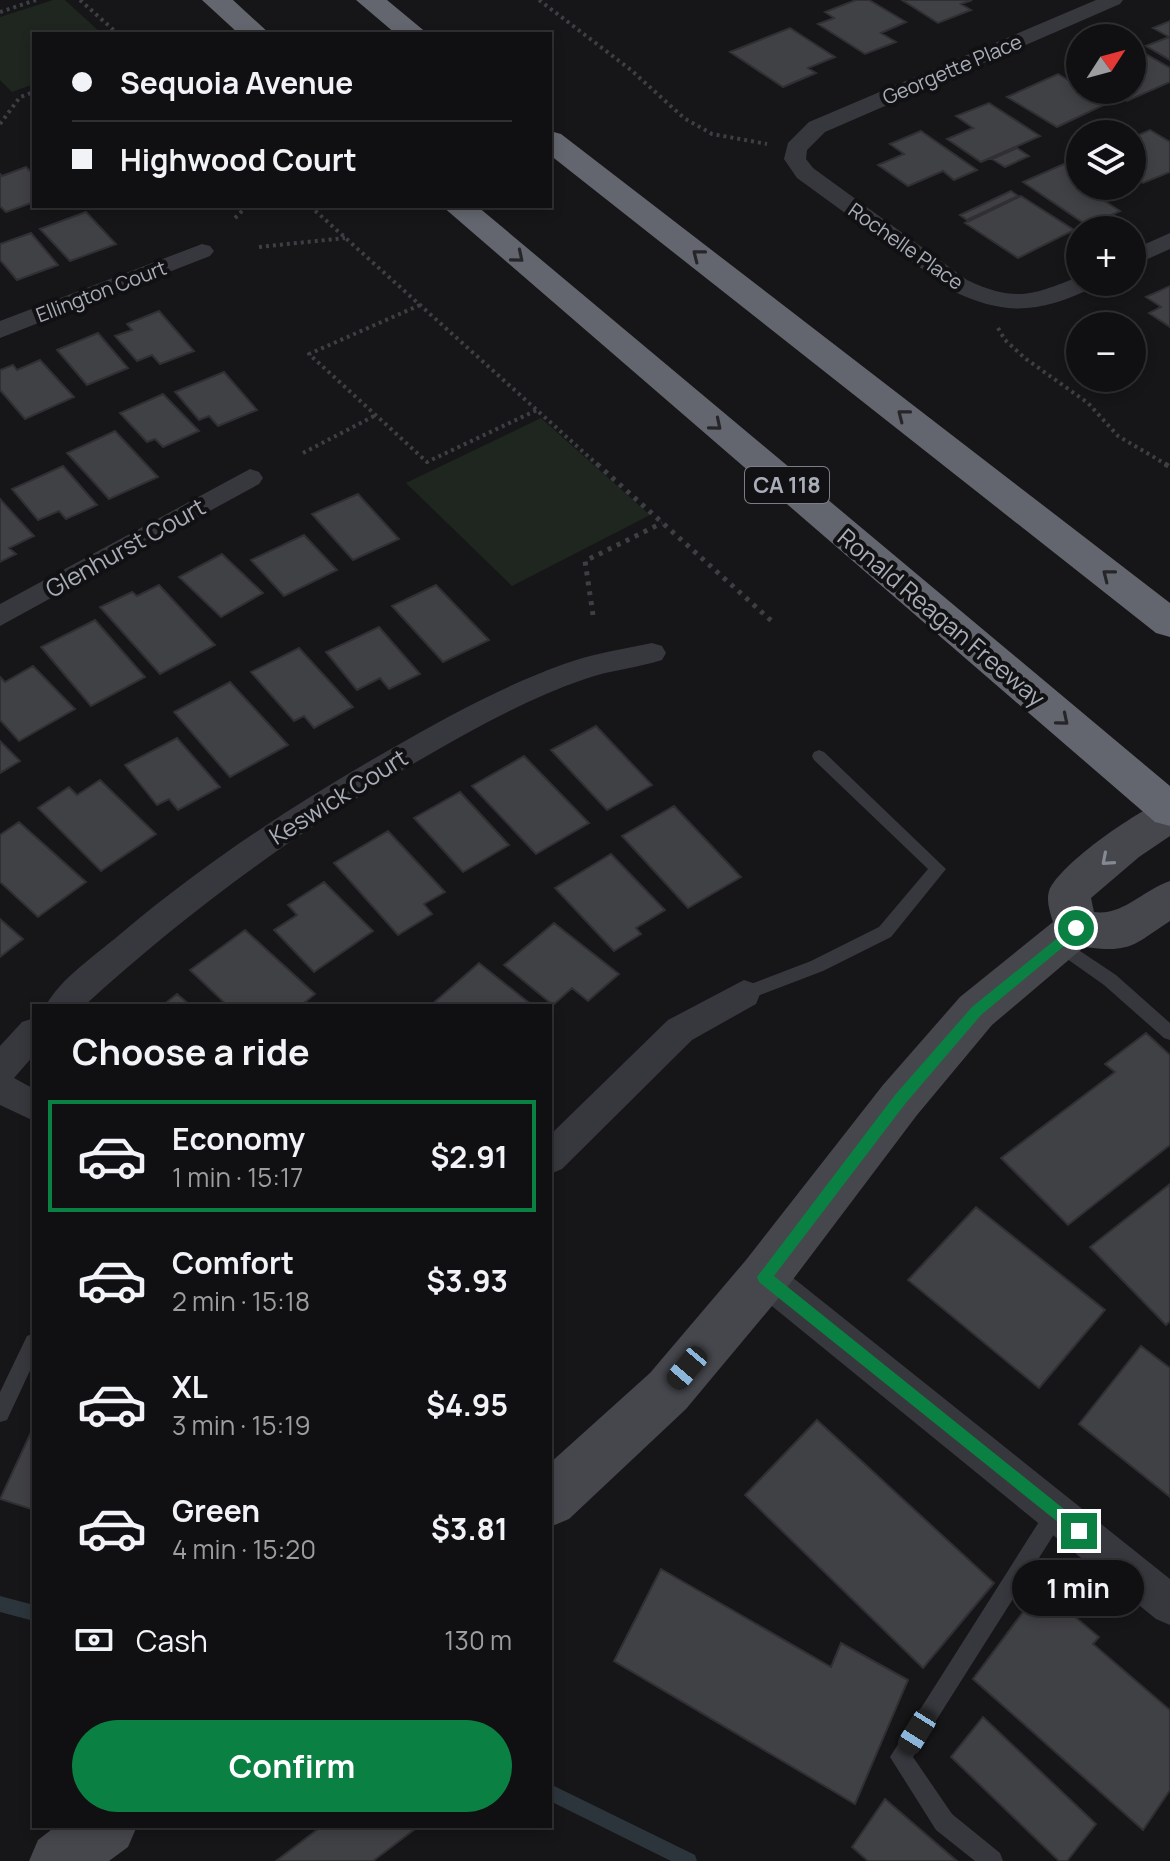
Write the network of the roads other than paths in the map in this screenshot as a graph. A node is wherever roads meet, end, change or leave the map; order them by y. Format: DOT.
graph roads {
  1 [pos="216,0"];
  2 [pos="370,0"];
  3 [pos="1068,0"];
  4 [pos="1113,0"];
  5 [pos="1087,11"];
  6 [pos="254,32"];
  7 [pos="411,32"];
  8 [pos="552,142"];
  9 [pos="796,148"];
  10 [pos="460,208"];
  11 [pos="1170,240"];
  12 [pos="202,251"];
  13 [pos="1146,252"];
  14 [pos="1066,291"];
  15 [pos="0,330"];
  16 [pos="250,478"];
  17 [pos="0,616"];
  18 [pos="1170,623"];
  19 [pos="652,653"];
  20 [pos="819,756"];
  21 [pos="1170,812"];
  22 [pos="1170,899"];
  23 [pos="1067,935"];
  24 [pos="744,994"];
  25 [pos="64,1004"];
  26 [pos="1170,1033"];
  27 [pos="32,1034"];
  28 [pos="0,1070"];
  29 [pos="0,1088"];
  30 [pos="32,1105"];
  31 [pos="552,1156"];
  32 [pos="764,1277"];
  33 [pos="32,1346"];
  34 [pos="0,1413"];
  35 [pos="552,1498"];
  36 [pos="1056,1513"];
  37 [pos="1170,1605"];
  38 [pos="104,1828"];
  39 [pos="59,1861"];
  40 [pos="992,1861"];
  1 -- 6 [label="highway"];
  2 -- 7 [label="highway"];
  3 -- 5 [label="street"];
  4 -- 5 [label="street, Georgette Place"];
  5 -- 9 [label="street, Georgette Place"];
  18 -- 8 [label="highway, one-way"];
  9 -- 14 [label="street, Rochelle Place"];
  10 -- 21 [label="highway, Ronald Reagan Freeway / CA 118, one-way"];
  11 -- 13 [label="street"];
  12 -- 15 [label="street, Ellington Court"];
  16 -- 17 [label="street, Glenhurst Court"];
  19 -- 25 [label="street, Keswick Court"];
  20 -- 24 [label="lane"];
  21 -- 23 [label="main road, one-way"];
  22 -- 23 [label="main road"];
  23 -- 26 [label="lane"];
  23 -- 32 [label="main road"];
  24 -- 31 [label="street"];
  27 -- 28 [label="street"];
  29 -- 30 [label="street"];
  32 -- 35 [label="main road"];
  32 -- 36 [label="street"];
  33 -- 34 [label="lane"];
  36 -- 37 [label="street"];
  36 -- 40 [label="lane"];
  38 -- 39 [label="main road"];
}
